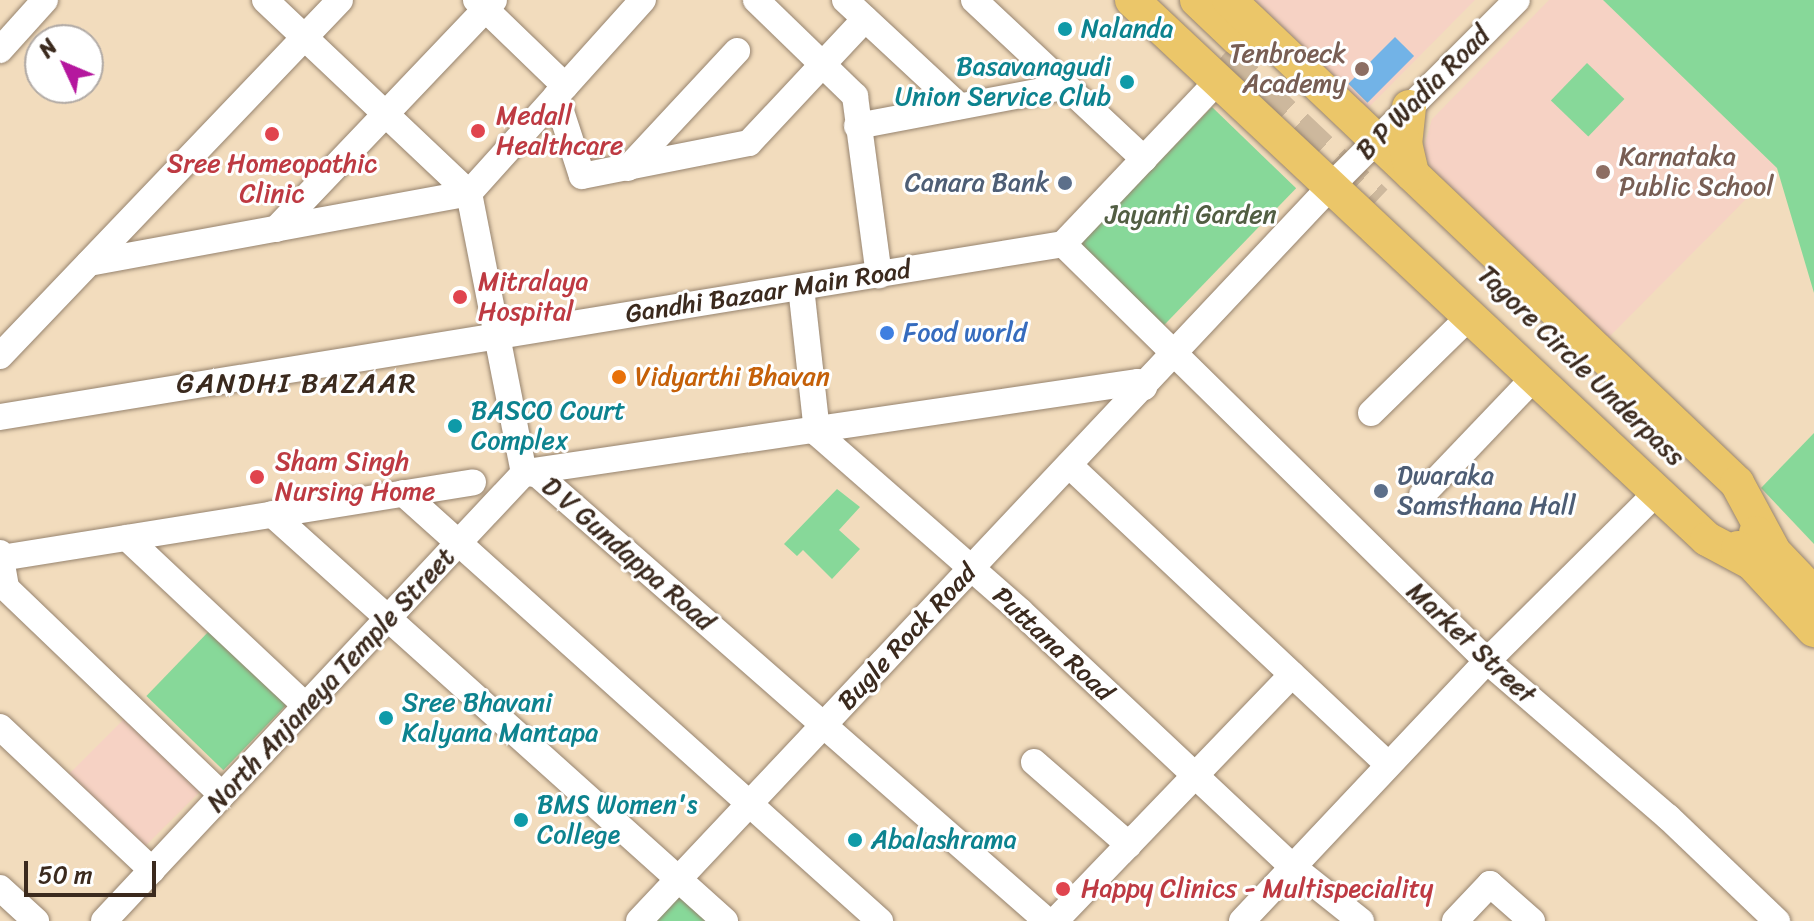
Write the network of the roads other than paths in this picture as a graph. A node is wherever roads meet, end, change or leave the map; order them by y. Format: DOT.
graph roads {
  1 [pos="45,0"];
  2 [pos="265,0"];
  3 [pos="340,0"];
  4 [pos="643,0"];
  5 [pos="756,0"];
  6 [pos="845,0"];
  7 [pos="974,0"];
  8 [pos="1132,0"];
  9 [pos="1160,0"];
  10 [pos="1197,0"];
  11 [pos="1229,0"];
  12 [pos="1517,0"];
  13 [pos="485,3"];
  14 [pos="865,19"];
  15 [pos="305,37"];
  16 [pos="0,50"];
  17 [pos="737,51"];
  18 [pos="1226,59"];
  19 [pos="823,64"];
  20 [pos="1063,87"];
  21 [pos="561,91"];
  22 [pos="959,106"];
  23 [pos="1409,107"];
  24 [pos="386,114"];
  25 [pos="857,126"];
  26 [pos="1375,140"];
  27 [pos="1144,159"];
  28 [pos="628,168"];
  29 [pos="1330,187"];
  30 [pos="1393,187"];
  31 [pos="469,193"];
  32 [pos="276,229"];
  33 [pos="1063,244"];
  34 [pos="89,263"];
  35 [pos="879,275"];
  36 [pos="801,287"];
  37 [pos="1468,318"];
  38 [pos="497,336"];
  39 [pos="1177,354"];
  40 [pos="0,356"];
  41 [pos="1534,378"];
  42 [pos="1144,387"];
  43 [pos="1371,413"];
  44 [pos="0,417"];
  45 [pos="817,433"];
  46 [pos="1069,465"];
  47 [pos="528,472"];
  48 [pos="473,482"];
  49 [pos="403,493"];
  50 [pos="1656,493"];
  51 [pos="1422,495"];
  52 [pos="272,514"];
  53 [pos="127,538"];
  54 [pos="458,544"];
  55 [pos="1763,556"];
  56 [pos="1,564"];
  57 [pos="970,571"];
  58 [pos="1814,594"];
  59 [pos="387,620"];
  60 [pos="1814,630"];
  61 [pos="1487,661"];
  62 [pos="1292,675"];
  63 [pos="306,706"];
  64 [pos="824,725"];
  65 [pos="0,727"];
  66 [pos="1034,762"];
  67 [pos="1388,765"];
  68 [pos="1194,776"];
  69 [pos="222,795"];
  70 [pos="751,802"];
  71 [pos="1129,845"];
  72 [pos="1293,867"];
  73 [pos="152,870"];
  74 [pos="678,879"];
  75 [pos="0,888"];
  76 [pos="36,921"];
  77 [pos="104,921"];
  78 [pos="639,921"];
  79 [pos="725,921"];
  80 [pos="880,921"];
  81 [pos="1047,921"];
  82 [pos="1055,921"];
  83 [pos="1242,921"];
  84 [pos="1361,921"];
  85 [pos="1455,921"];
  86 [pos="1532,921"];
  87 [pos="1777,921"];
  1 -- 16 [label="street"];
  2 -- 15 [label="street"];
  3 -- 15 [label="street"];
  4 -- 21 [label="street"];
  5 -- 19 [label="street"];
  6 -- 14 [label="street"];
  7 -- 20 [label="street"];
  8 -- 18 [label="main road"];
  9 -- 18 [label="main road"];
  10 -- 18 [label="main road"];
  11 -- 26 [label="main road"];
  12 -- 23 [label="street, B P Wadia Road"];
  13 -- 21 [label="street"];
  13 -- 24 [label="street"];
  14 -- 19 [label="street"];
  14 -- 22 [label="street"];
  15 -- 24 [label="street"];
  15 -- 34 [label="street"];
  17 -- 28 [label="street"];
  18 -- 27 [label="street"];
  18 -- 29 [label="main road"];
  19 -- 25 [label="street"];
  19 -- 28 [label="street"];
  20 -- 22 [label="street"];
  20 -- 27 [label="street"];
  21 -- 28 [label="street"];
  21 -- 31 [label="street"];
  22 -- 25 [label="street"];
  23 -- 26 [label="street, B P Wadia Road"];
  23 -- 30 [label="main road"];
  24 -- 31 [label="street"];
  24 -- 32 [label="street"];
  25 -- 35 [label="street"];
  26 -- 29 [label="street, B P Wadia Road"];
  26 -- 30 [label="main road"];
  27 -- 33 [label="street"];
  29 -- 37 [label="main road"];
  29 -- 39 [label="street, B P Wadia Road"];
  30 -- 55 [label="main road, Tagore Circle Underpass"];
  30 -- 55 [label="main road"];
  31 -- 32 [label="street"];
  31 -- 38 [label="street, D V Gundappa Road"];
  32 -- 34 [label="street"];
  33 -- 35 [label="street, Gandhi Bazaar Main Road"];
  33 -- 39 [label="street, Market Street"];
  34 -- 40 [label="street"];
  35 -- 36 [label="street, Gandhi Bazaar Main Road"];
  36 -- 38 [label="street, Gandhi Bazaar Main Road"];
  36 -- 45 [label="street"];
  37 -- 41 [label="main road"];
  37 -- 43 [label="street"];
  38 -- 44 [label="street, Gandhi Bazaar Main Road"];
  38 -- 47 [label="street, D V Gundappa Road"];
  39 -- 42 [label="street, Bugle Rock Road"];
  39 -- 61 [label="street, Market Street"];
  41 -- 50 [label="main road"];
  41 -- 51 [label="street"];
  42 -- 45 [label="street"];
  42 -- 46 [label="street, Bugle Rock Road"];
  45 -- 47 [label="street"];
  45 -- 57 [label="street, Puttana Road"];
  46 -- 57 [label="street, Bugle Rock Road"];
  46 -- 62 [label="street"];
  47 -- 54 [label="street, North Anjaneya Temple Street"];
  47 -- 64 [label="street, D V Gundappa Road"];
  48 -- 49 [label="street"];
  49 -- 52 [label="street"];
  49 -- 54 [label="street"];
  50 -- 55 [label="main road"];
  50 -- 61 [label="street"];
  52 -- 53 [label="street"];
  52 -- 59 [label="street"];
  53 -- 56 [label="street"];
  53 -- 63 [label="street"];
  54 -- 59 [label="street, North Anjaneya Temple Street"];
  54 -- 70 [label="street"];
  55 -- 58 [label="main road"];
  55 -- 60 [label="main road"];
  56 -- 69 [label="street"];
  57 -- 64 [label="street, Bugle Rock Road"];
  57 -- 68 [label="street, Puttana Road"];
  59 -- 63 [label="street, North Anjaneya Temple Street"];
  59 -- 74 [label="street"];
  61 -- 67 [label="street"];
  61 -- 87 [label="street, Market Street"];
  62 -- 67 [label="street"];
  62 -- 68 [label="street"];
  63 -- 69 [label="street, North Anjaneya Temple Street"];
  64 -- 70 [label="street, Bugle Rock Road"];
  64 -- 81 [label="street, D V Gundappa Road"];
  65 -- 73 [label="street"];
  66 -- 71 [label="street"];
  67 -- 72 [label="street"];
  68 -- 71 [label="street"];
  68 -- 72 [label="street, Puttana Road"];
  69 -- 73 [label="street, North Anjaneya Temple Street"];
  70 -- 74 [label="street, Bugle Rock Road"];
  70 -- 80 [label="street"];
  71 -- 82 [label="street"];
  72 -- 83 [label="street"];
  72 -- 84 [label="street, Puttana Road"];
  73 -- 77 [label="street, North Anjaneya Temple Street"];
  74 -- 78 [label="street, Bugle Rock Road"];
  74 -- 79 [label="street"];
  75 -- 76 [label="street"];
  85 -- 86 [label="street"];
}
